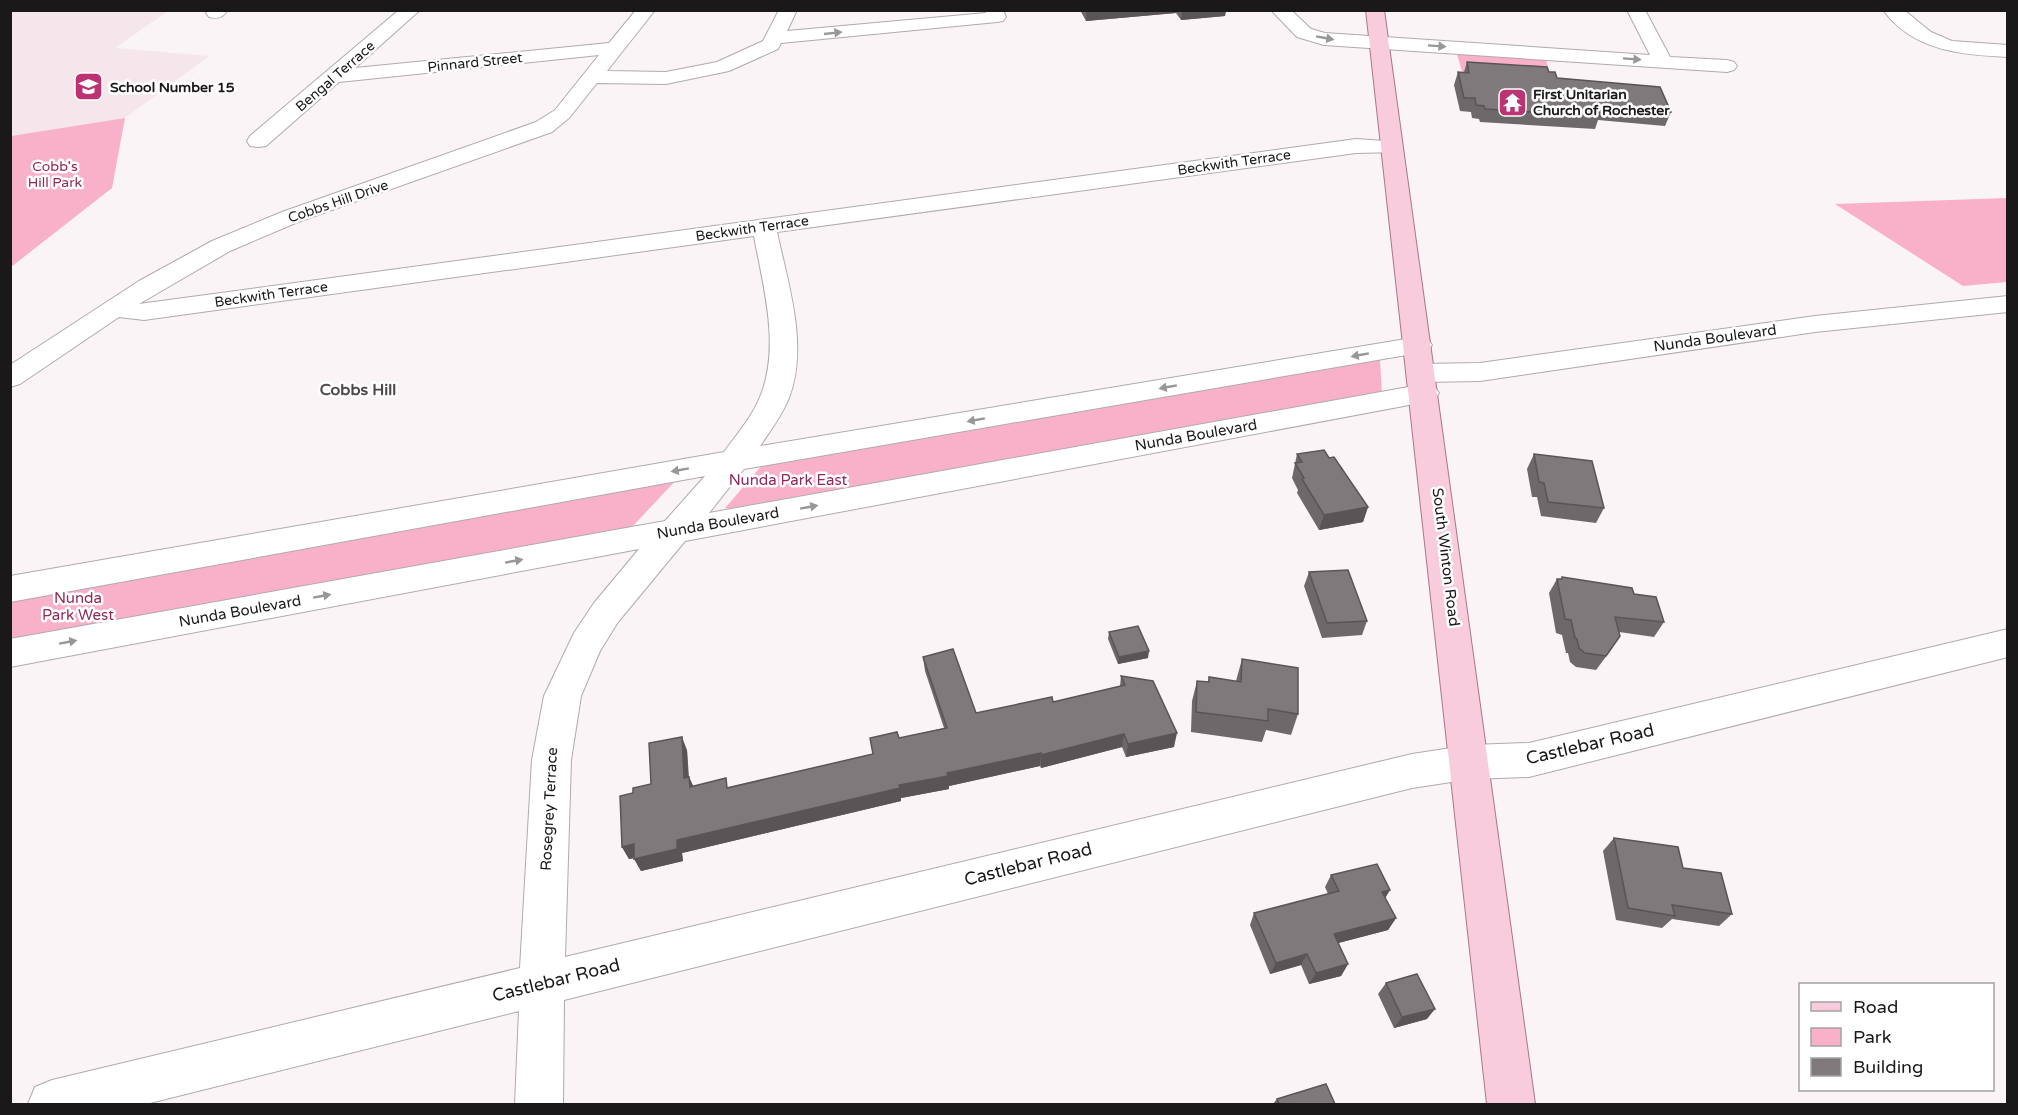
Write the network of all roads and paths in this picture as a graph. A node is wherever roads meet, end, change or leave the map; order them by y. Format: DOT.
graph roads {
  1 [pos="411,10"];
  2 [pos="646,10"];
  3 [pos="788,10"];
  4 [pos="994,10"];
  5 [pos="1280,10"];
  6 [pos="1892,10"];
  7 [pos="1639,14"];
  8 [pos="1377,26"];
  9 [pos="775,38"];
  10 [pos="616,48"];
  11 [pos="2007,51"];
  12 [pos="1663,62"];
  13 [pos="1727,66"];
  14 [pos="335,75"];
  15 [pos="592,77"];
  16 [pos="258,141"];
  17 [pos="1391,147"];
  18 [pos="764,226"];
  19 [pos="2007,304"];
  20 [pos="114,309"];
  21 [pos="1422,370"];
  22 [pos="10,378"];
  23 [pos="736,460"];
  24 [pos="676,531"];
  25 [pos="10,589"];
  26 [pos="2007,643"];
  27 [pos="10,652"];
  28 [pos="1471,762"];
  29 [pos="541,983"];
  30 [pos="52,1104"];
  31 [pos="539,1104"];
  32 [pos="1511,1104"];
  1 -- 14 [label="street, Bengal Terrace"];
  2 -- 10 [label="street, Cobbs Hill Drive"];
  3 -- 9 [label="street"];
  9 -- 4 [label="street, one-way"];
  5 -- 8 [label="street, one-way"];
  6 -- 11 [label="street"];
  7 -- 12 [label="street"];
  8 -- 12 [label="street, one-way"];
  8 -- 17 [label="main road, South Winton Road"];
  9 -- 15 [label="street"];
  10 -- 14 [label="street, Pinnard Street"];
  10 -- 15 [label="street, Cobbs Hill Drive"];
  12 -- 13 [label="street"];
  14 -- 16 [label="street, Bengal Terrace"];
  15 -- 20 [label="street, Cobbs Hill Drive"];
  17 -- 18 [label="street, Beckwith Terrace"];
  17 -- 21 [label="main road, South Winton Road"];
  18 -- 20 [label="street, Beckwith Terrace"];
  18 -- 23 [label="street, Rosegrey Terrace"];
  19 -- 21 [label="street, Nunda Boulevard"];
  20 -- 22 [label="street, Cobbs Hill Drive"];
  21 -- 23 [label="street, Nunda Boulevard, one-way"];
  24 -- 21 [label="street, Nunda Boulevard, one-way"];
  21 -- 28 [label="main road, South Winton Road"];
  23 -- 24 [label="street, Rosegrey Terrace"];
  23 -- 25 [label="street, Nunda Boulevard, one-way"];
  27 -- 24 [label="street, Nunda Boulevard, one-way"];
  24 -- 29 [label="street, Rosegrey Terrace"];
  26 -- 28 [label="street, Castlebar Road"];
  28 -- 29 [label="street, Castlebar Road"];
  28 -- 32 [label="main road, South Winton Road"];
  29 -- 30 [label="street, Castlebar Road"];
  29 -- 31 [label="street, Rosegrey Terrace"];
}
